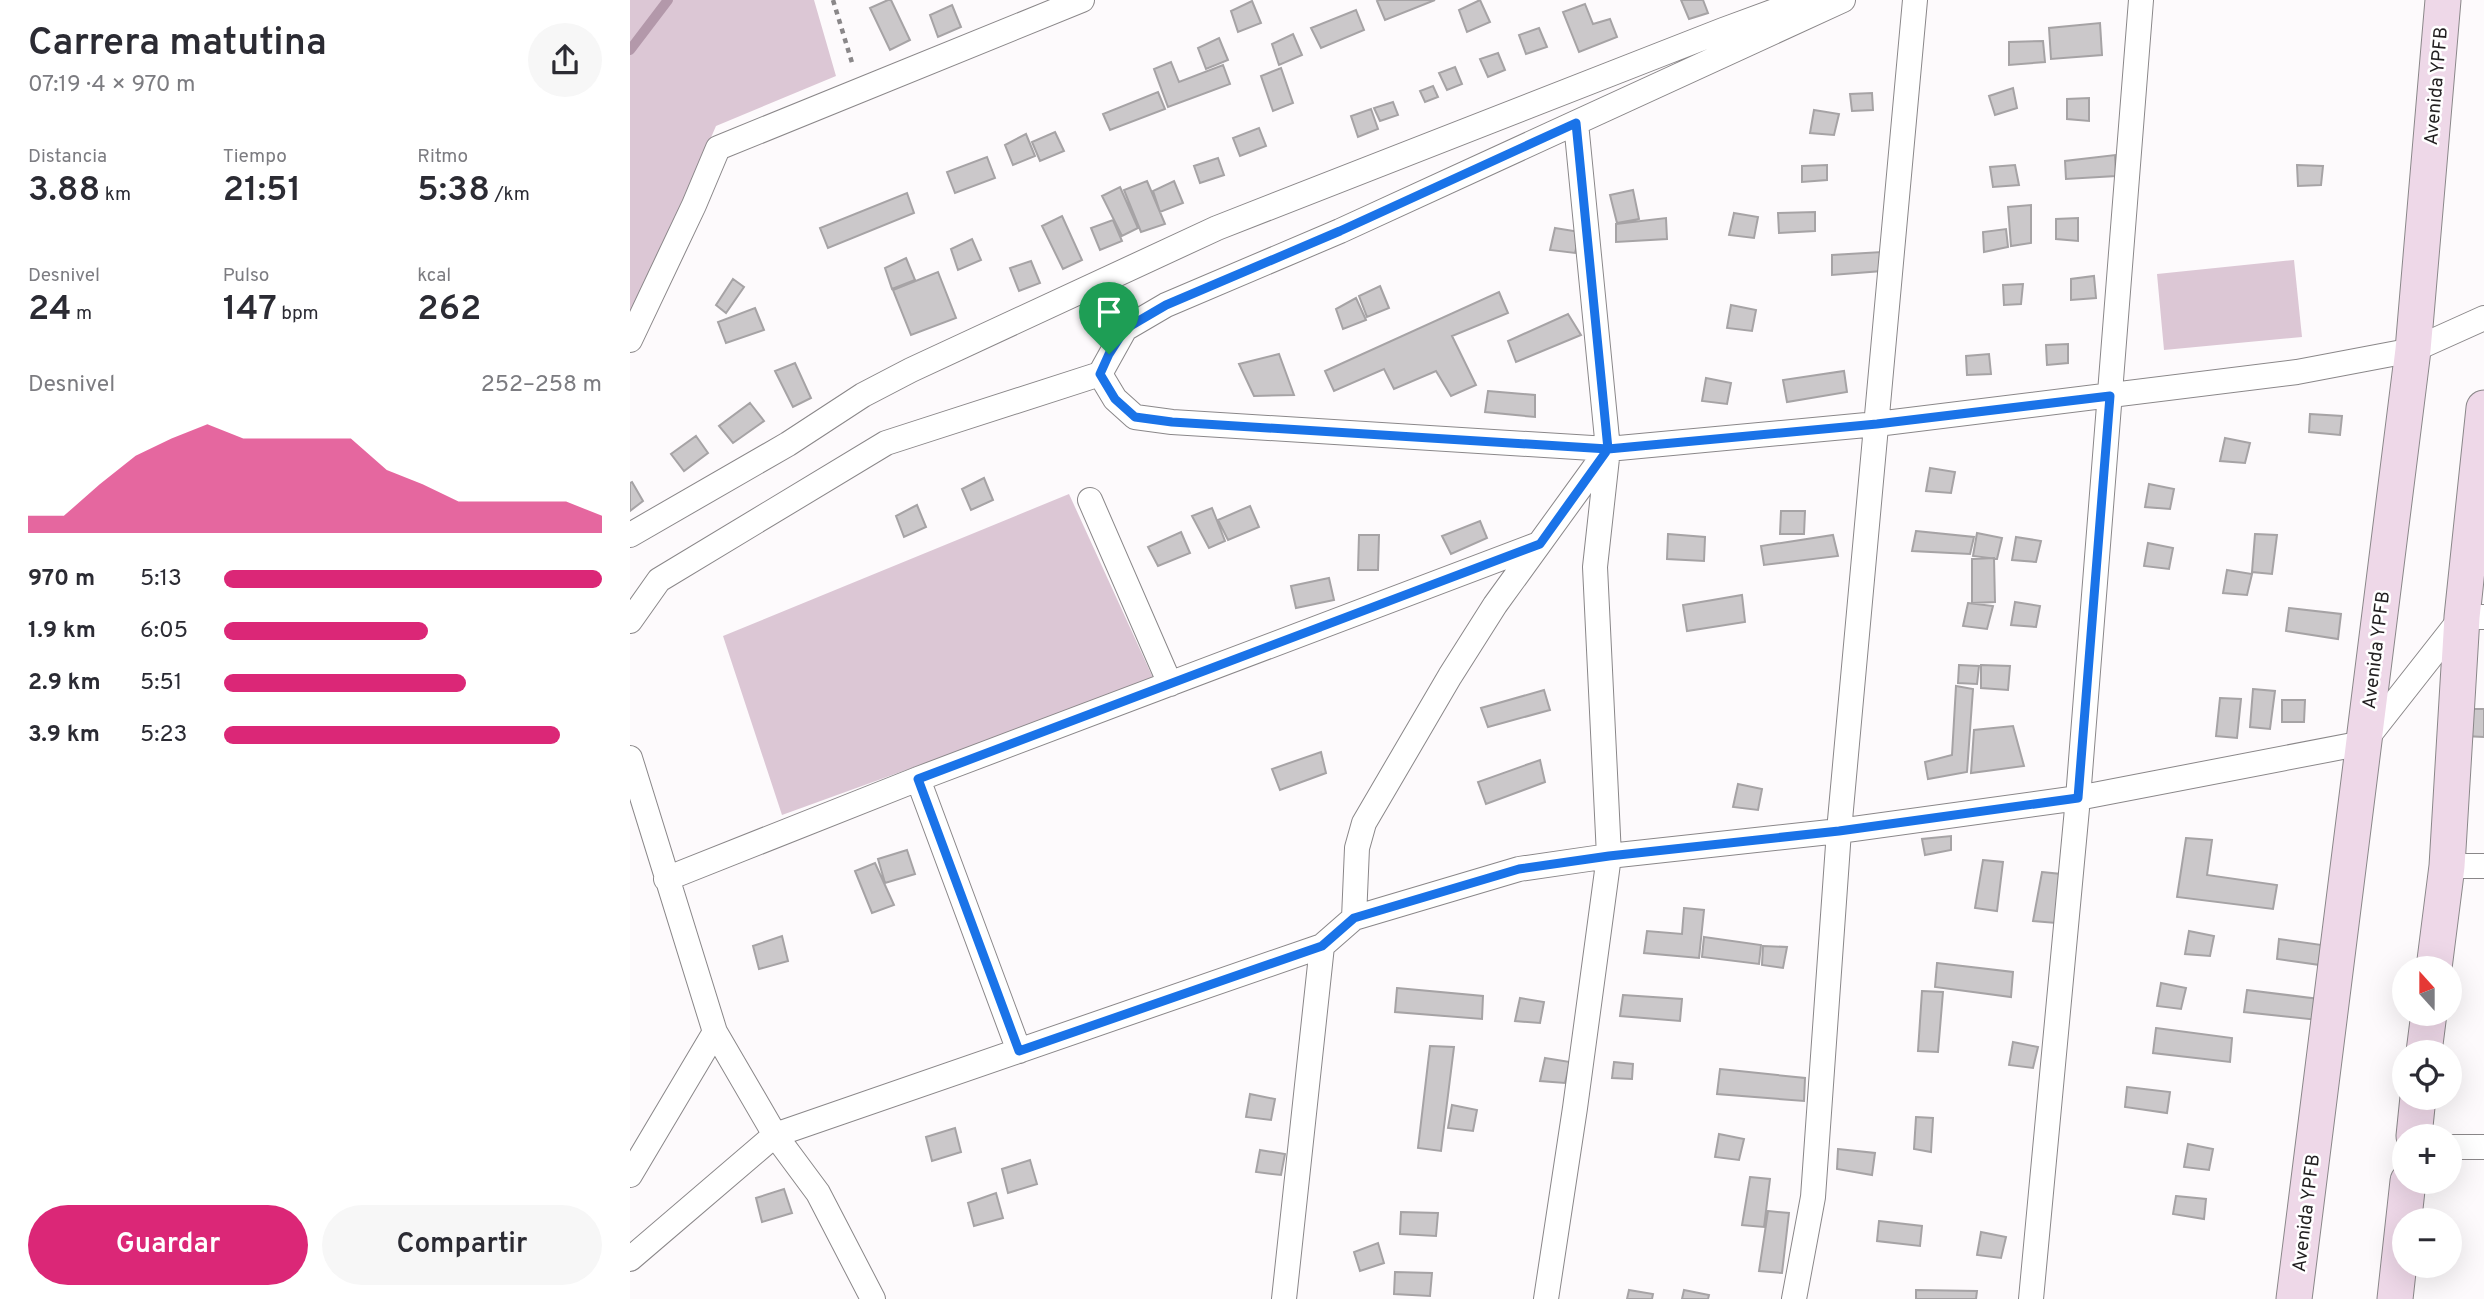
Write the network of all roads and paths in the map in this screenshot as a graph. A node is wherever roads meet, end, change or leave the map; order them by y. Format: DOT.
graph roads {
  1 [pos="833,0"];
  2 [pos="1082,0"];
  3 [pos="1819,0"];
  4 [pos="1843,0"];
  5 [pos="1915,0"];
  6 [pos="2141,0"];
  7 [pos="2443,0"];
  8 [pos="861,90"];
  9 [pos="1576,123"];
  10 [pos="2484,318"];
  11 [pos="630,340"];
  12 [pos="2413,350"];
  13 [pos="1100,374"];
  14 [pos="2110,396"];
  15 [pos="2484,408"];
  16 [pos="1877,424"];
  17 [pos="1608,449"];
  18 [pos="1090,500"];
  19 [pos="630,535"];
  20 [pos="1540,544"];
  21 [pos="2473,617"];
  22 [pos="630,621"];
  23 [pos="1170,684"];
  24 [pos="2363,743"];
  25 [pos="630,758"];
  26 [pos="918,779"];
  27 [pos="2078,798"];
  28 [pos="1839,831"];
  29 [pos="1609,856"];
  30 [pos="2446,866"];
  31 [pos="2484,866"];
  32 [pos="666,879"];
  33 [pos="1354,918"];
  34 [pos="1322,946"];
  35 [pos="2435,956"];
  36 [pos="715,1032"];
  37 [pos="1019,1051"];
  38 [pos="775,1135"];
  39 [pos="2462,1147"];
  40 [pos="2484,1147"];
  41 [pos="630,1175"];
  42 [pos="2407,1194"];
  43 [pos="630,1259"];
  44 [pos="873,1299"];
  45 [pos="1284,1299"];
  46 [pos="1546,1299"];
  47 [pos="1794,1299"];
  48 [pos="2031,1299"];
  49 [pos="2294,1299"];
  50 [pos="2395,1299"];
  1 -- 8 [label="path"];
  2 -- 8 [label="street"];
  3 -- 19 [label="street"];
  4 -- 9 [label="street"];
  5 -- 16 [label="street"];
  6 -- 14 [label="street"];
  7 -- 12 [label="street, Avenida YPFB"];
  8 -- 11 [label="street"];
  9 -- 13 [label="street"];
  9 -- 17 [label="street"];
  10 -- 12 [label="street"];
  12 -- 14 [label="street"];
  12 -- 24 [label="street, Avenida YPFB"];
  13 -- 17 [label="street"];
  13 -- 22 [label="street"];
  14 -- 16 [label="street"];
  14 -- 27 [label="street"];
  15 -- 21 [label="street"];
  16 -- 17 [label="street"];
  16 -- 28 [label="street"];
  17 -- 20 [label="street"];
  17 -- 29 [label="street"];
  18 -- 23 [label="street"];
  20 -- 23 [label="street"];
  20 -- 33 [label="street"];
  21 -- 24 [label="street"];
  21 -- 30 [label="street"];
  23 -- 26 [label="street"];
  24 -- 27 [label="street"];
  24 -- 49 [label="street, Avenida YPFB"];
  25 -- 32 [label="street"];
  26 -- 32 [label="street"];
  26 -- 37 [label="street"];
  27 -- 28 [label="street"];
  27 -- 48 [label="street"];
  28 -- 29 [label="street"];
  28 -- 47 [label="street"];
  29 -- 33 [label="street"];
  29 -- 46 [label="street"];
  30 -- 31 [label="street"];
  30 -- 35 [label="street"];
  32 -- 36 [label="street"];
  33 -- 34 [label="street"];
  34 -- 37 [label="street"];
  34 -- 45 [label="street"];
  36 -- 38 [label="street"];
  36 -- 41 [label="street"];
  37 -- 38 [label="street"];
  38 -- 43 [label="street"];
  38 -- 44 [label="street"];
  39 -- 40 [label="street"];
  42 -- 50 [label="street"];
}
